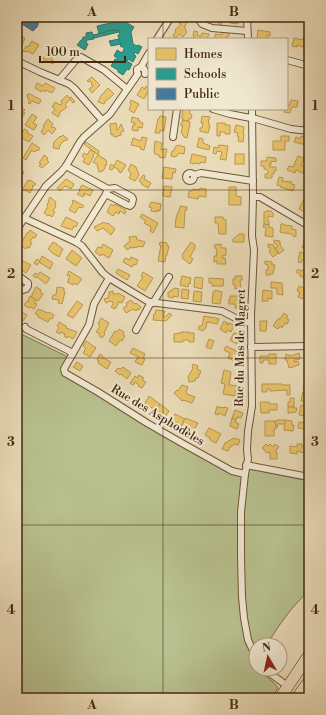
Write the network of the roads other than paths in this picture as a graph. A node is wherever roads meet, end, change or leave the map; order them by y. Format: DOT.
graph roads {
  1 [pos="171,17"];
  2 [pos="197,17"];
  3 [pos="247,17"];
  4 [pos="247,31"];
  5 [pos="159,38"];
  6 [pos="248,38"];
  7 [pos="148,55"];
  8 [pos="288,60"];
  9 [pos="17,61"];
  10 [pos="309,66"];
  11 [pos="144,75"];
  12 [pos="59,80"];
  13 [pos="127,89"];
  14 [pos="177,110"];
  15 [pos="216,110"];
  16 [pos="252,110"];
  17 [pos="253,118"];
  18 [pos="102,120"];
  19 [pos="309,131"];
  20 [pos="173,137"];
  21 [pos="66,166"];
  22 [pos="194,175"];
  23 [pos="252,181"];
  24 [pos="253,197"];
  25 [pos="24,218"];
  26 [pos="309,226"];
  27 [pos="17,229"];
  28 [pos="76,242"];
  29 [pos="17,275"];
  30 [pos="169,277"];
  31 [pos="109,278"];
  32 [pos="17,286"];
  33 [pos="152,303"];
  34 [pos="251,323"];
  35 [pos="25,327"];
  36 [pos="136,330"];
  37 [pos="309,346"];
  38 [pos="250,347"];
  39 [pos="73,354"];
  40 [pos="246,465"];
  41 [pos="245,474"];
  42 [pos="309,477"];
  43 [pos="248,640"];
  44 [pos="309,655"];
  45 [pos="275,677"];
  46 [pos="309,681"];
  47 [pos="282,682"];
  48 [pos="280,698"];
  49 [pos="297,698"];
  1 -- 5 [label="street"];
  2 -- 4 [label="street"];
  3 -- 4 [label="street"];
  4 -- 6 [label="street"];
  7 -- 11 [label="street"];
  8 -- 10 [label="street"];
  9 -- 12 [label="street"];
  11 -- 13 [label="street"];
  12 -- 13 [label="street"];
  12 -- 18 [label="street"];
  13 -- 18 [label="street"];
  14 -- 20 [label="street"];
  15 -- 17 [label="street"];
  16 -- 17 [label="street, Rue du Mas de Magret"];
  17 -- 19 [label="street"];
  17 -- 23 [label="street, Rue du Mas de Magret"];
  18 -- 21 [label="street"];
  21 -- 25 [label="street"];
  21 -- 28 [label="street"];
  22 -- 23 [label="street"];
  23 -- 24 [label="street, Rue du Mas de Magret"];
  24 -- 26 [label="street"];
  24 -- 34 [label="street, Rue du Mas de Magret"];
  25 -- 27 [label="street"];
  25 -- 28 [label="street"];
  28 -- 31 [label="street"];
  29 -- 32 [label="street"];
  30 -- 33 [label="street"];
  31 -- 33 [label="street"];
  31 -- 39 [label="street"];
  33 -- 34 [label="street"];
  33 -- 36 [label="street"];
  34 -- 38 [label="street, Rue du Mas de Magret"];
  35 -- 39 [label="street"];
  37 -- 38 [label="street"];
  38 -- 40 [label="street, Rue du Mas de Magret"];
  39 -- 41 [label="street, Rue des Asphodèles"];
  40 -- 41 [label="street, Rue du Mas de Magret"];
  40 -- 42 [label="street"];
  41 -- 43 [label="street, Rue du Mas de Magret"];
  44 -- 48 [label="highway"];
  45 -- 47 [label="street"];
  46 -- 49 [label="highway"];
}
